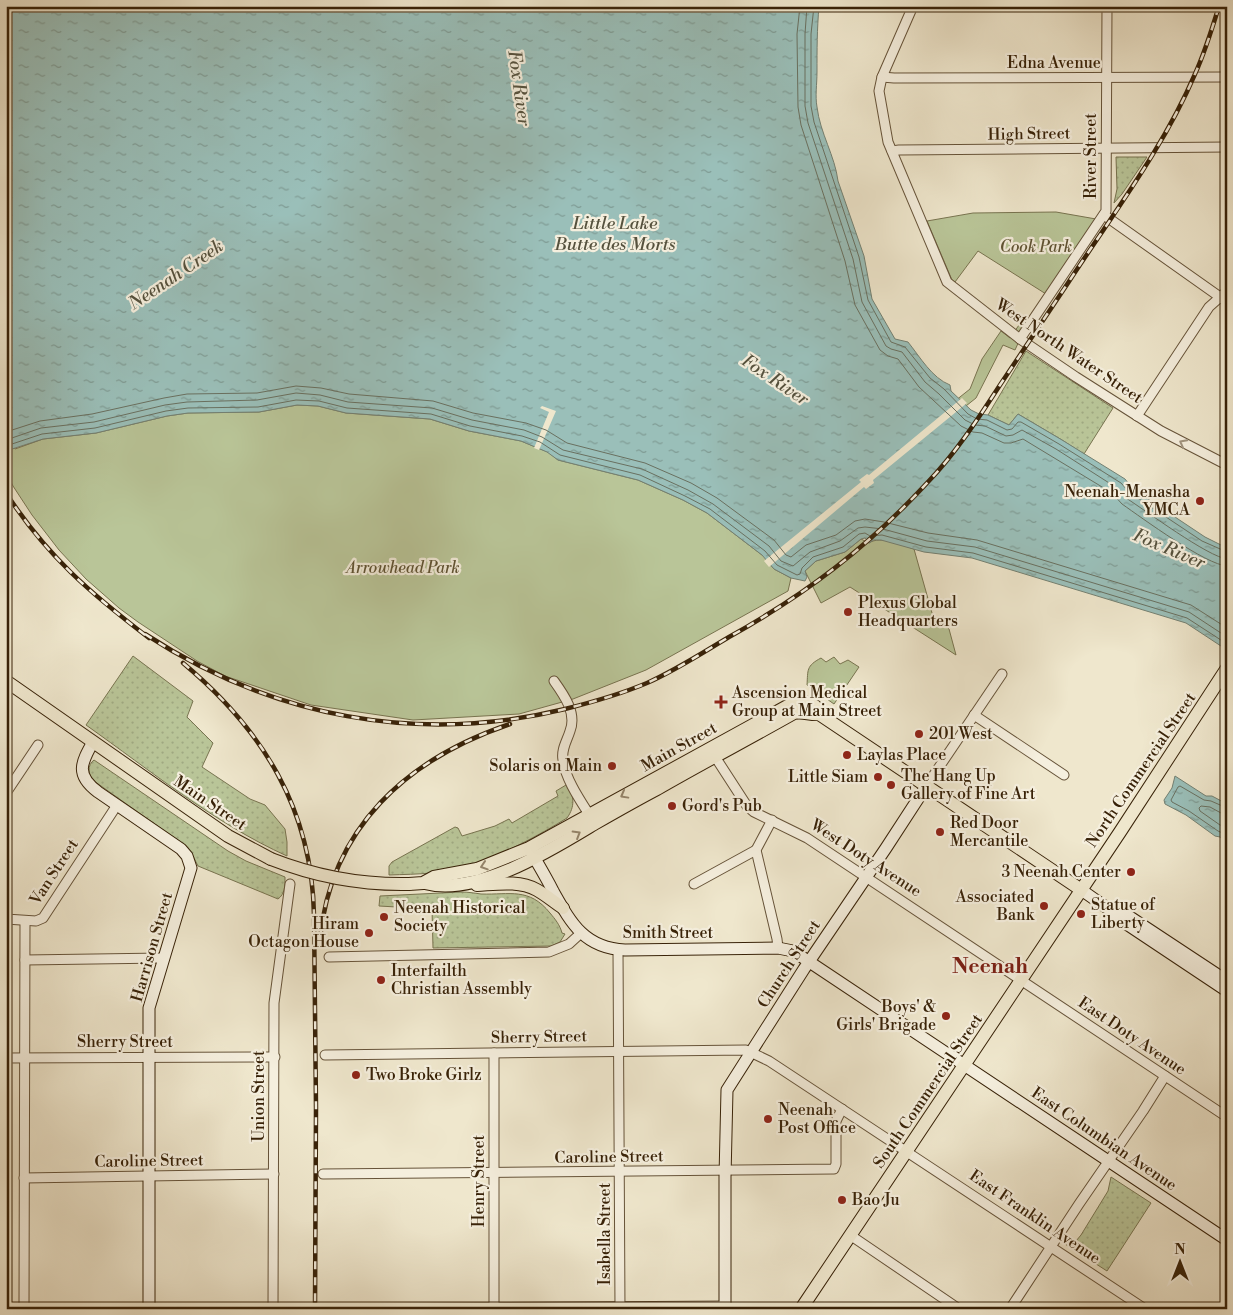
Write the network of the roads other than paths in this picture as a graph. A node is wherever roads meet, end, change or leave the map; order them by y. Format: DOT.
graph roads {
  1 [pos="913,6"];
  2 [pos="1107,6"];
  3 [pos="882,77"];
  4 [pos="1227,77"];
  5 [pos="1106,78"];
  6 [pos="1227,147"];
  7 [pos="1106,148"];
  8 [pos="892,151"];
  9 [pos="1104,215"];
  10 [pos="1225,297"];
  11 [pos="1020,339"];
  12 [pos="1137,416"];
  13 [pos="1227,465"];
  14 [pos="1227,668"];
  15 [pos="1002,674"];
  16 [pos="6,681"];
  17 [pos="554,681"];
  18 [pos="974,715"];
  19 [pos="93,742"];
  20 [pos="38,746"];
  21 [pos="712,752"];
  22 [pos="1064,775"];
  23 [pos="927,785"];
  24 [pos="6,794"];
  25 [pos="117,805"];
  26 [pos="592,819"];
  27 [pos="772,820"];
  28 [pos="756,850"];
  29 [pos="532,853"];
  30 [pos="867,877"];
  31 [pos="423,883"];
  32 [pos="462,883"];
  33 [pos="290,884"];
  34 [pos="694,884"];
  35 [pos="1080,889"];
  36 [pos="563,908"];
  37 [pos="1110,910"];
  38 [pos="6,919"];
  39 [pos="25,921"];
  40 [pos="581,933"];
  41 [pos="778,948"];
  42 [pos="618,950"];
  43 [pos="329,957"];
  44 [pos="164,958"];
  45 [pos="25,960"];
  46 [pos="809,962"];
  47 [pos="1022,979"];
  48 [pos="1227,981"];
  49 [pos="1227,991"];
  50 [pos="619,1052"];
  51 [pos="752,1052"];
  52 [pos="494,1053"];
  53 [pos="325,1055"];
  54 [pos="149,1057"];
  55 [pos="275,1057"];
  56 [pos="6,1058"];
  57 [pos="25,1058"];
  58 [pos="964,1065"];
  59 [pos="1165,1076"];
  60 [pos="842,1109"];
  61 [pos="1227,1117"];
  62 [pos="907,1151"];
  63 [pos="1108,1162"];
  64 [pos="725,1170"];
  65 [pos="619,1172"];
  66 [pos="494,1173"];
  67 [pos="274,1174"];
  68 [pos="323,1174"];
  69 [pos="149,1176"];
  70 [pos="24,1178"];
  71 [pos="850,1235"];
  72 [pos="1227,1240"];
  73 [pos="1052,1246"];
  74 [pos="725,1307"];
  75 [pos="322,1308"];
  76 [pos="494,1308"];
  77 [pos="620,1308"];
  78 [pos="24,1309"];
  79 [pos="149,1309"];
  80 [pos="260,1309"];
  81 [pos="274,1309"];
  82 [pos="801,1309"];
  83 [pos="959,1309"];
  84 [pos="1010,1309"];
  85 [pos="1145,1309"];
  1 -- 3 [label="street, West North Water Street"];
  2 -- 5 [label="street, River Street"];
  3 -- 5 [label="street, Edna Avenue"];
  3 -- 8 [label="street, West North Water Street"];
  4 -- 5 [label="street, Edna Avenue"];
  5 -- 7 [label="street, River Street"];
  6 -- 7 [label="street, High Street"];
  7 -- 8 [label="street, High Street"];
  7 -- 9 [label="street, River Street"];
  8 -- 11 [label="street, West North Water Street"];
  9 -- 10 [label="street"];
  9 -- 11 [label="street, River Street"];
  10 -- 12 [label="street"];
  11 -- 12 [label="street, West North Water Street"];
  13 -- 12 [label="street, West North Water Street, one-way"];
  14 -- 35 [label="main road, North Commercial Street"];
  15 -- 18 [label="street, Church Street"];
  16 -- 19 [label="main road, Main Street"];
  17 -- 26 [label="street"];
  18 -- 22 [label="street"];
  18 -- 23 [label="street, Church Street"];
  19 -- 25 [label="street, Harrison Street"];
  19 -- 31 [label="main road, Main Street, bridge"];
  20 -- 24 [label="street"];
  21 -- 23 [label="main road, Main Street"];
  21 -- 26 [label="main road, Main Street"];
  21 -- 27 [label="street, West Doty Avenue"];
  23 -- 30 [label="street, Church Street"];
  23 -- 35 [label="main road"];
  25 -- 39 [label="street, Van Street"];
  25 -- 44 [label="street, Harrison Street"];
  26 -- 29 [label="main road, Main Street"];
  27 -- 28 [label="street"];
  27 -- 30 [label="street, West Doty Avenue"];
  28 -- 34 [label="street"];
  28 -- 41 [label="street"];
  29 -- 31 [label="main road, Main Street, one-way"];
  29 -- 32 [label="main road, Main Street"];
  29 -- 36 [label="street"];
  30 -- 46 [label="street, Church Street"];
  30 -- 47 [label="street, West Doty Avenue"];
  31 -- 32 [label="main road, Main Street"];
  32 -- 36 [label="main road"];
  33 -- 55 [label="street, Union Street"];
  35 -- 37 [label="street"];
  35 -- 47 [label="main road, South Commercial Street"];
  36 -- 40 [label="street"];
  37 -- 48 [label="street"];
  37 -- 49 [label="street"];
  38 -- 39 [label="street"];
  39 -- 45 [label="street, Van Street"];
  40 -- 42 [label="street, Smith Street"];
  40 -- 43 [label="street"];
  41 -- 42 [label="street, Smith Street"];
  41 -- 46 [label="street, East Columbian Avenue"];
  42 -- 50 [label="street, Isabella Street"];
  44 -- 45 [label="street"];
  44 -- 54 [label="street, Harrison Street"];
  45 -- 57 [label="street, Van Street"];
  46 -- 51 [label="street, Church Street"];
  46 -- 58 [label="street, East Columbian Avenue"];
  47 -- 58 [label="main road, South Commercial Street"];
  47 -- 59 [label="street, East Doty Avenue"];
  50 -- 51 [label="street, Sherry Street"];
  50 -- 52 [label="street, Sherry Street"];
  50 -- 65 [label="street, Isabella Street"];
  51 -- 60 [label="street, East Franklin Avenue"];
  51 -- 64 [label="street, Church Street"];
  52 -- 53 [label="street, Sherry Street"];
  52 -- 66 [label="street, Henry Street"];
  54 -- 55 [label="street, Sherry Street"];
  54 -- 57 [label="street, Sherry Street"];
  54 -- 69 [label="street, Harrison Street"];
  55 -- 67 [label="street, Union Street"];
  56 -- 57 [label="street, Sherry Street"];
  57 -- 70 [label="street, Van Street"];
  58 -- 62 [label="main road, South Commercial Street"];
  58 -- 63 [label="street, East Columbian Avenue"];
  59 -- 61 [label="street, East Doty Avenue"];
  59 -- 63 [label="street"];
  60 -- 62 [label="street, East Franklin Avenue"];
  60 -- 64 [label="street, Caroline Street"];
  62 -- 71 [label="main road, South Commercial Street"];
  62 -- 73 [label="street, East Franklin Avenue"];
  63 -- 72 [label="street, East Columbian Avenue"];
  63 -- 73 [label="street"];
  64 -- 65 [label="street, Caroline Street"];
  64 -- 74 [label="street, Church Street"];
  65 -- 66 [label="street, Caroline Street"];
  65 -- 77 [label="street, Isabella Street"];
  66 -- 68 [label="street, Caroline Street"];
  66 -- 76 [label="street, Henry Street"];
  67 -- 69 [label="street, Caroline Street"];
  67 -- 81 [label="street, Union Street"];
  69 -- 70 [label="street, Caroline Street"];
  69 -- 79 [label="street, Harrison Street"];
  70 -- 78 [label="street, Van Street"];
  71 -- 82 [label="main road, South Commercial Street"];
  71 -- 83 [label="street"];
  73 -- 84 [label="street"];
  73 -- 85 [label="street, East Franklin Avenue"];
  74 -- 77 [label="street"];
  75 -- 76 [label="street"];
  76 -- 77 [label="street"];
  80 -- 81 [label="street"];
}
